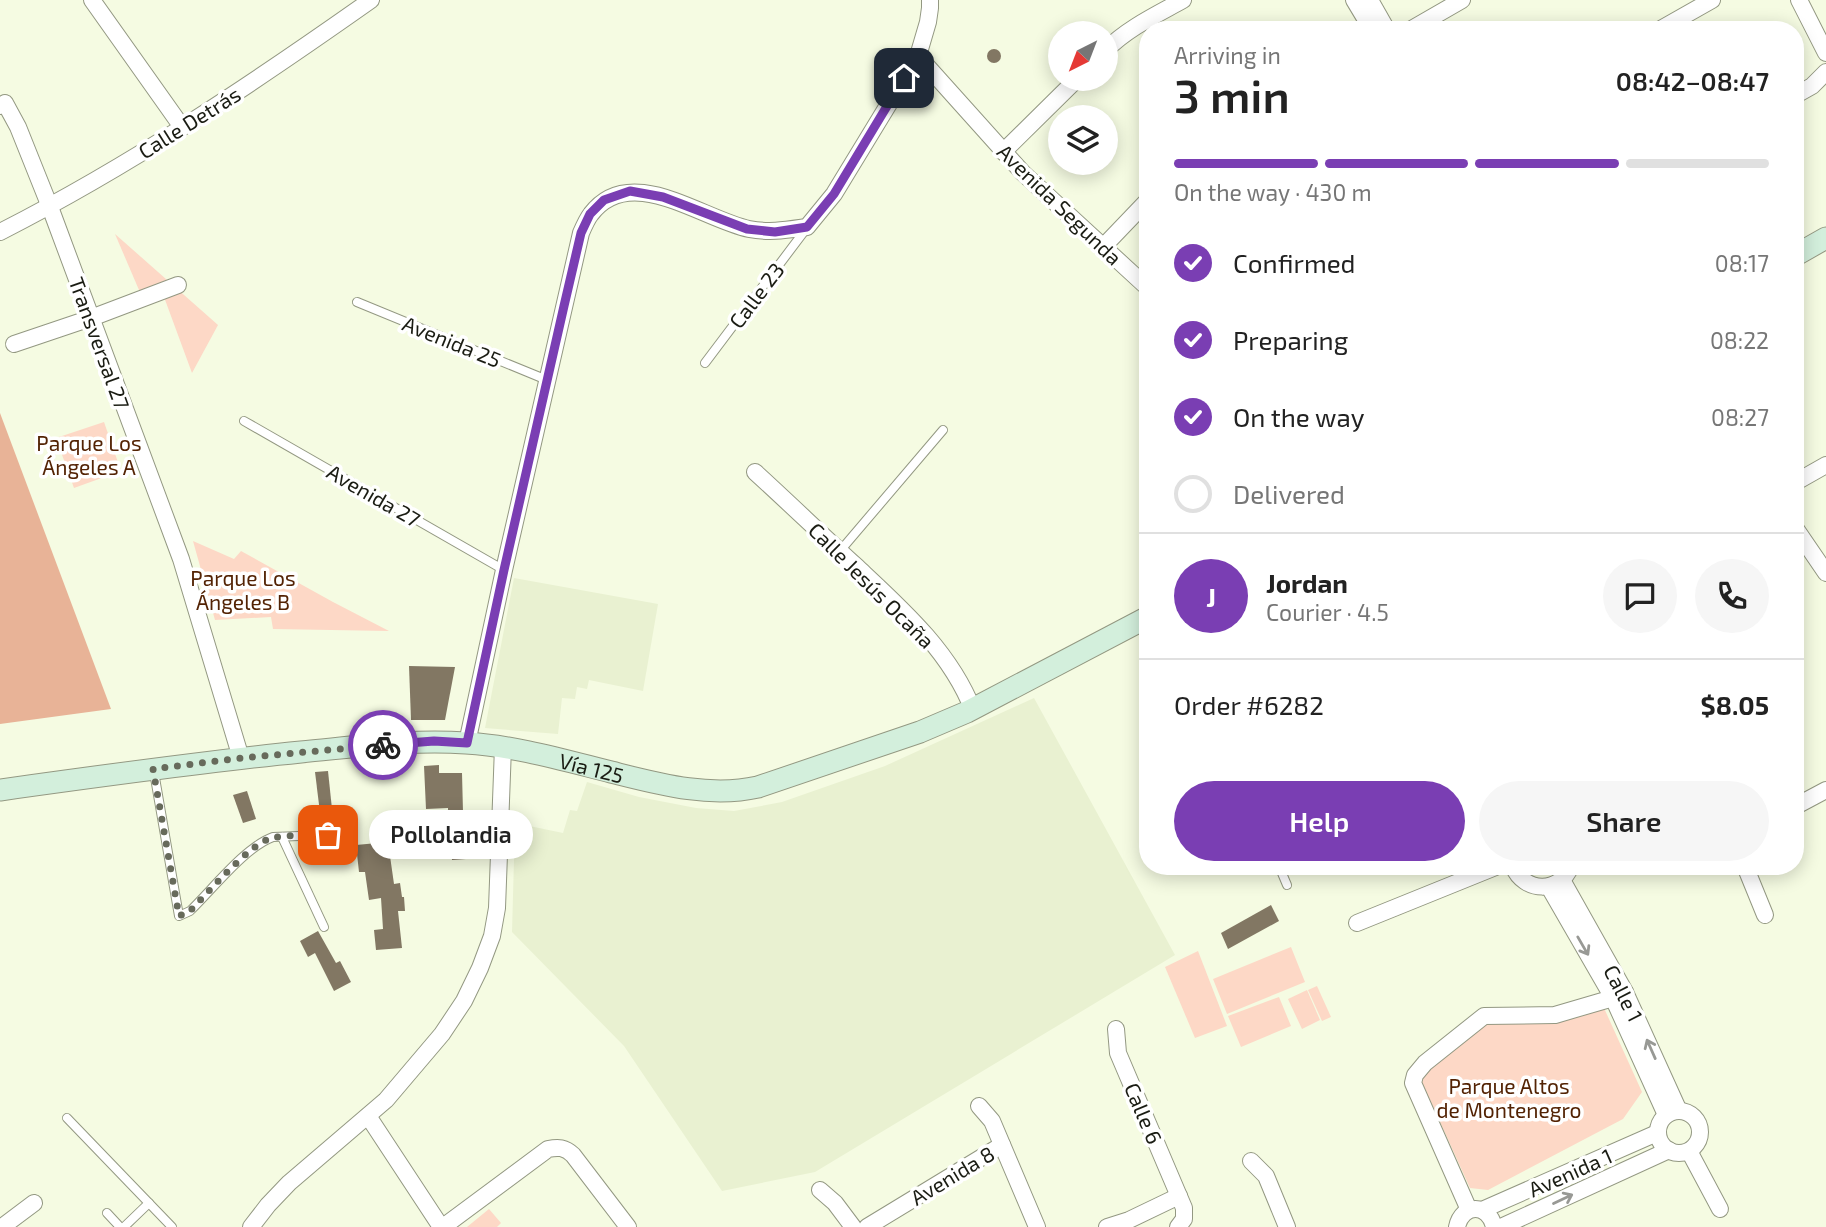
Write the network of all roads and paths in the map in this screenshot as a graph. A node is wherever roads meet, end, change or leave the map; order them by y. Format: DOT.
graph roads {
  1 [pos="92,0"];
  2 [pos="371,0"];
  3 [pos="930,0"];
  4 [pos="1183,0"];
  5 [pos="1354,0"];
  6 [pos="1370,0"];
  7 [pos="1462,0"];
  8 [pos="1712,0"];
  9 [pos="1799,0"];
  10 [pos="1145,21"];
  11 [pos="1366,21"];
  12 [pos="1382,21"];
  13 [pos="1426,21"];
  14 [pos="1675,21"];
  15 [pos="1139,24"];
  16 [pos="1118,39"];
  17 [pos="1826,53"];
  18 [pos="918,56"];
  19 [pos="1826,72"];
  20 [pos="1804,90"];
  21 [pos="1065,91"];
  22 [pos="3,105"];
  23 [pos="182,127"];
  24 [pos="1003,152"];
  25 [pos="50,207"];
  26 [pos="1139,210"];
  27 [pos="807,227"];
  28 [pos="0,232"];
  29 [pos="1826,238"];
  30 [pos="1104,247"];
  31 [pos="1804,250"];
  32 [pos="1139,280"];
  33 [pos="178,285"];
  34 [pos="357,302"];
  35 [pos="91,318"];
  36 [pos="14,344"];
  37 [pos="705,363"];
  38 [pos="547,380"];
  39 [pos="244,421"];
  40 [pos="943,430"];
  41 [pos="1826,465"];
  42 [pos="755,472"];
  43 [pos="1804,477"];
  44 [pos="1804,541"];
  45 [pos="840,551"];
  46 [pos="504,570"];
  47 [pos="1826,573"];
  48 [pos="1139,622"];
  49 [pos="973,710"];
  50 [pos="467,743"];
  51 [pos="503,747"];
  52 [pos="241,758"];
  53 [pos="153,769"];
  54 [pos="0,790"];
  55 [pos="1826,790"];
  56 [pos="1804,802"];
  57 [pos="351,834"];
  58 [pos="282,837"];
  59 [pos="1283,875"];
  60 [pos="1476,875"];
  61 [pos="1518,875"];
  62 [pos="1749,875"];
  63 [pos="1561,878"];
  64 [pos="1287,885"];
  65 [pos="1765,915"];
  66 [pos="1357,923"];
  67 [pos="324,927"];
  68 [pos="1619,995"];
  69 [pos="1116,1029"];
  70 [pos="979,1106"];
  71 [pos="1673,1113"];
  72 [pos="368,1116"];
  73 [pos="67,1118"];
  74 [pos="1657,1133"];
  75 [pos="1002,1145"];
  76 [pos="1669,1150"];
  77 [pos="1689,1150"];
  78 [pos="1251,1161"];
  79 [pos="820,1191"];
  80 [pos="1179,1196"];
  81 [pos="34,1203"];
  82 [pos="149,1203"];
  83 [pos="1720,1209"];
  84 [pos="1476,1210"];
  85 [pos="107,1213"];
  86 [pos="1131,1223"];
  87 [pos="2,1227"];
  88 [pos="122,1227"];
  89 [pos="172,1227"];
  90 [pos="251,1227"];
  91 [pos="442,1227"];
  92 [pos="628,1227"];
  93 [pos="853,1227"];
  94 [pos="867,1227"];
  95 [pos="1037,1227"];
  96 [pos="1107,1227"];
  97 [pos="1178,1227"];
  98 [pos="1287,1227"];
  99 [pos="1457,1227"];
  100 [pos="1494,1227"];
  101 [pos="1501,1227"];
  1 -- 23 [label="street"];
  2 -- 23 [label="street, Calle Detrás"];
  3 -- 18 [label="street"];
  4 -- 10 [label="street"];
  5 -- 11 [label="street"];
  6 -- 12 [label="street"];
  7 -- 13 [label="street"];
  8 -- 14 [label="street"];
  9 -- 17 [label="street"];
  15 -- 16 [label="street"];
  18 -- 24 [label="street, Avenida Segunda"];
  18 -- 27 [label="street"];
  19 -- 20 [label="street"];
  21 -- 24 [label="street"];
  22 -- 25 [label="street"];
  23 -- 25 [label="street, Calle Detrás"];
  24 -- 30 [label="street, Avenida Segunda"];
  25 -- 28 [label="street, Calle Detrás"];
  25 -- 35 [label="street, Transversal 27"];
  26 -- 30 [label="street"];
  27 -- 37 [label="lane, Calle 23"];
  27 -- 38 [label="street"];
  29 -- 31 [label="main road"];
  30 -- 32 [label="street, Avenida Segunda"];
  33 -- 35 [label="street"];
  34 -- 38 [label="lane, Avenida 25"];
  35 -- 36 [label="street"];
  35 -- 52 [label="street, Transversal 27"];
  38 -- 46 [label="street"];
  39 -- 46 [label="lane, Avenida 27"];
  40 -- 45 [label="lane"];
  41 -- 43 [label="street"];
  42 -- 45 [label="street, Calle Jesús Ocaña"];
  44 -- 47 [label="street"];
  45 -- 49 [label="street, Calle Jesús Ocaña"];
  46 -- 50 [label="street"];
  48 -- 49 [label="main road, Vía 125"];
  49 -- 51 [label="main road, Vía 125"];
  50 -- 51 [label="main road, Vía 125"];
  50 -- 52 [label="main road, Vía 125"];
  51 -- 72 [label="street"];
  52 -- 53 [label="main road, Vía 125"];
  53 -- 54 [label="main road, Vía 125"];
  53 -- 58 [label="lane"];
  55 -- 56 [label="street"];
  57 -- 58 [label="lane"];
  58 -- 67 [label="lane"];
  59 -- 64 [label="lane"];
  60 -- 66 [label="street"];
  61 -- 63 [label="street"];
  62 -- 65 [label="street"];
  63 -- 68 [label="street, Calle 1"];
  68 -- 71 [label="street, Calle 1"];
  68 -- 84 [label="street"];
  69 -- 80 [label="street, Calle 6"];
  70 -- 75 [label="street"];
  71 -- 74 [label="street"];
  71 -- 77 [label="street"];
  72 -- 90 [label="street"];
  72 -- 91 [label="street"];
  73 -- 82 [label="lane"];
  74 -- 76 [label="street"];
  74 -- 84 [label="street, Avenida 1"];
  75 -- 94 [label="street, Avenida 8"];
  75 -- 95 [label="street"];
  76 -- 77 [label="street"];
  101 -- 76 [label="street, Avenida 1, one-way"];
  77 -- 83 [label="street"];
  78 -- 98 [label="street"];
  79 -- 93 [label="street"];
  80 -- 86 [label="street"];
  80 -- 97 [label="street"];
  81 -- 87 [label="street"];
  82 -- 88 [label="lane"];
  82 -- 89 [label="lane"];
  84 -- 99 [label="street"];
  84 -- 100 [label="street"];
  85 -- 88 [label="lane"];
  86 -- 96 [label="street"];
  91 -- 92 [label="street"];
}
